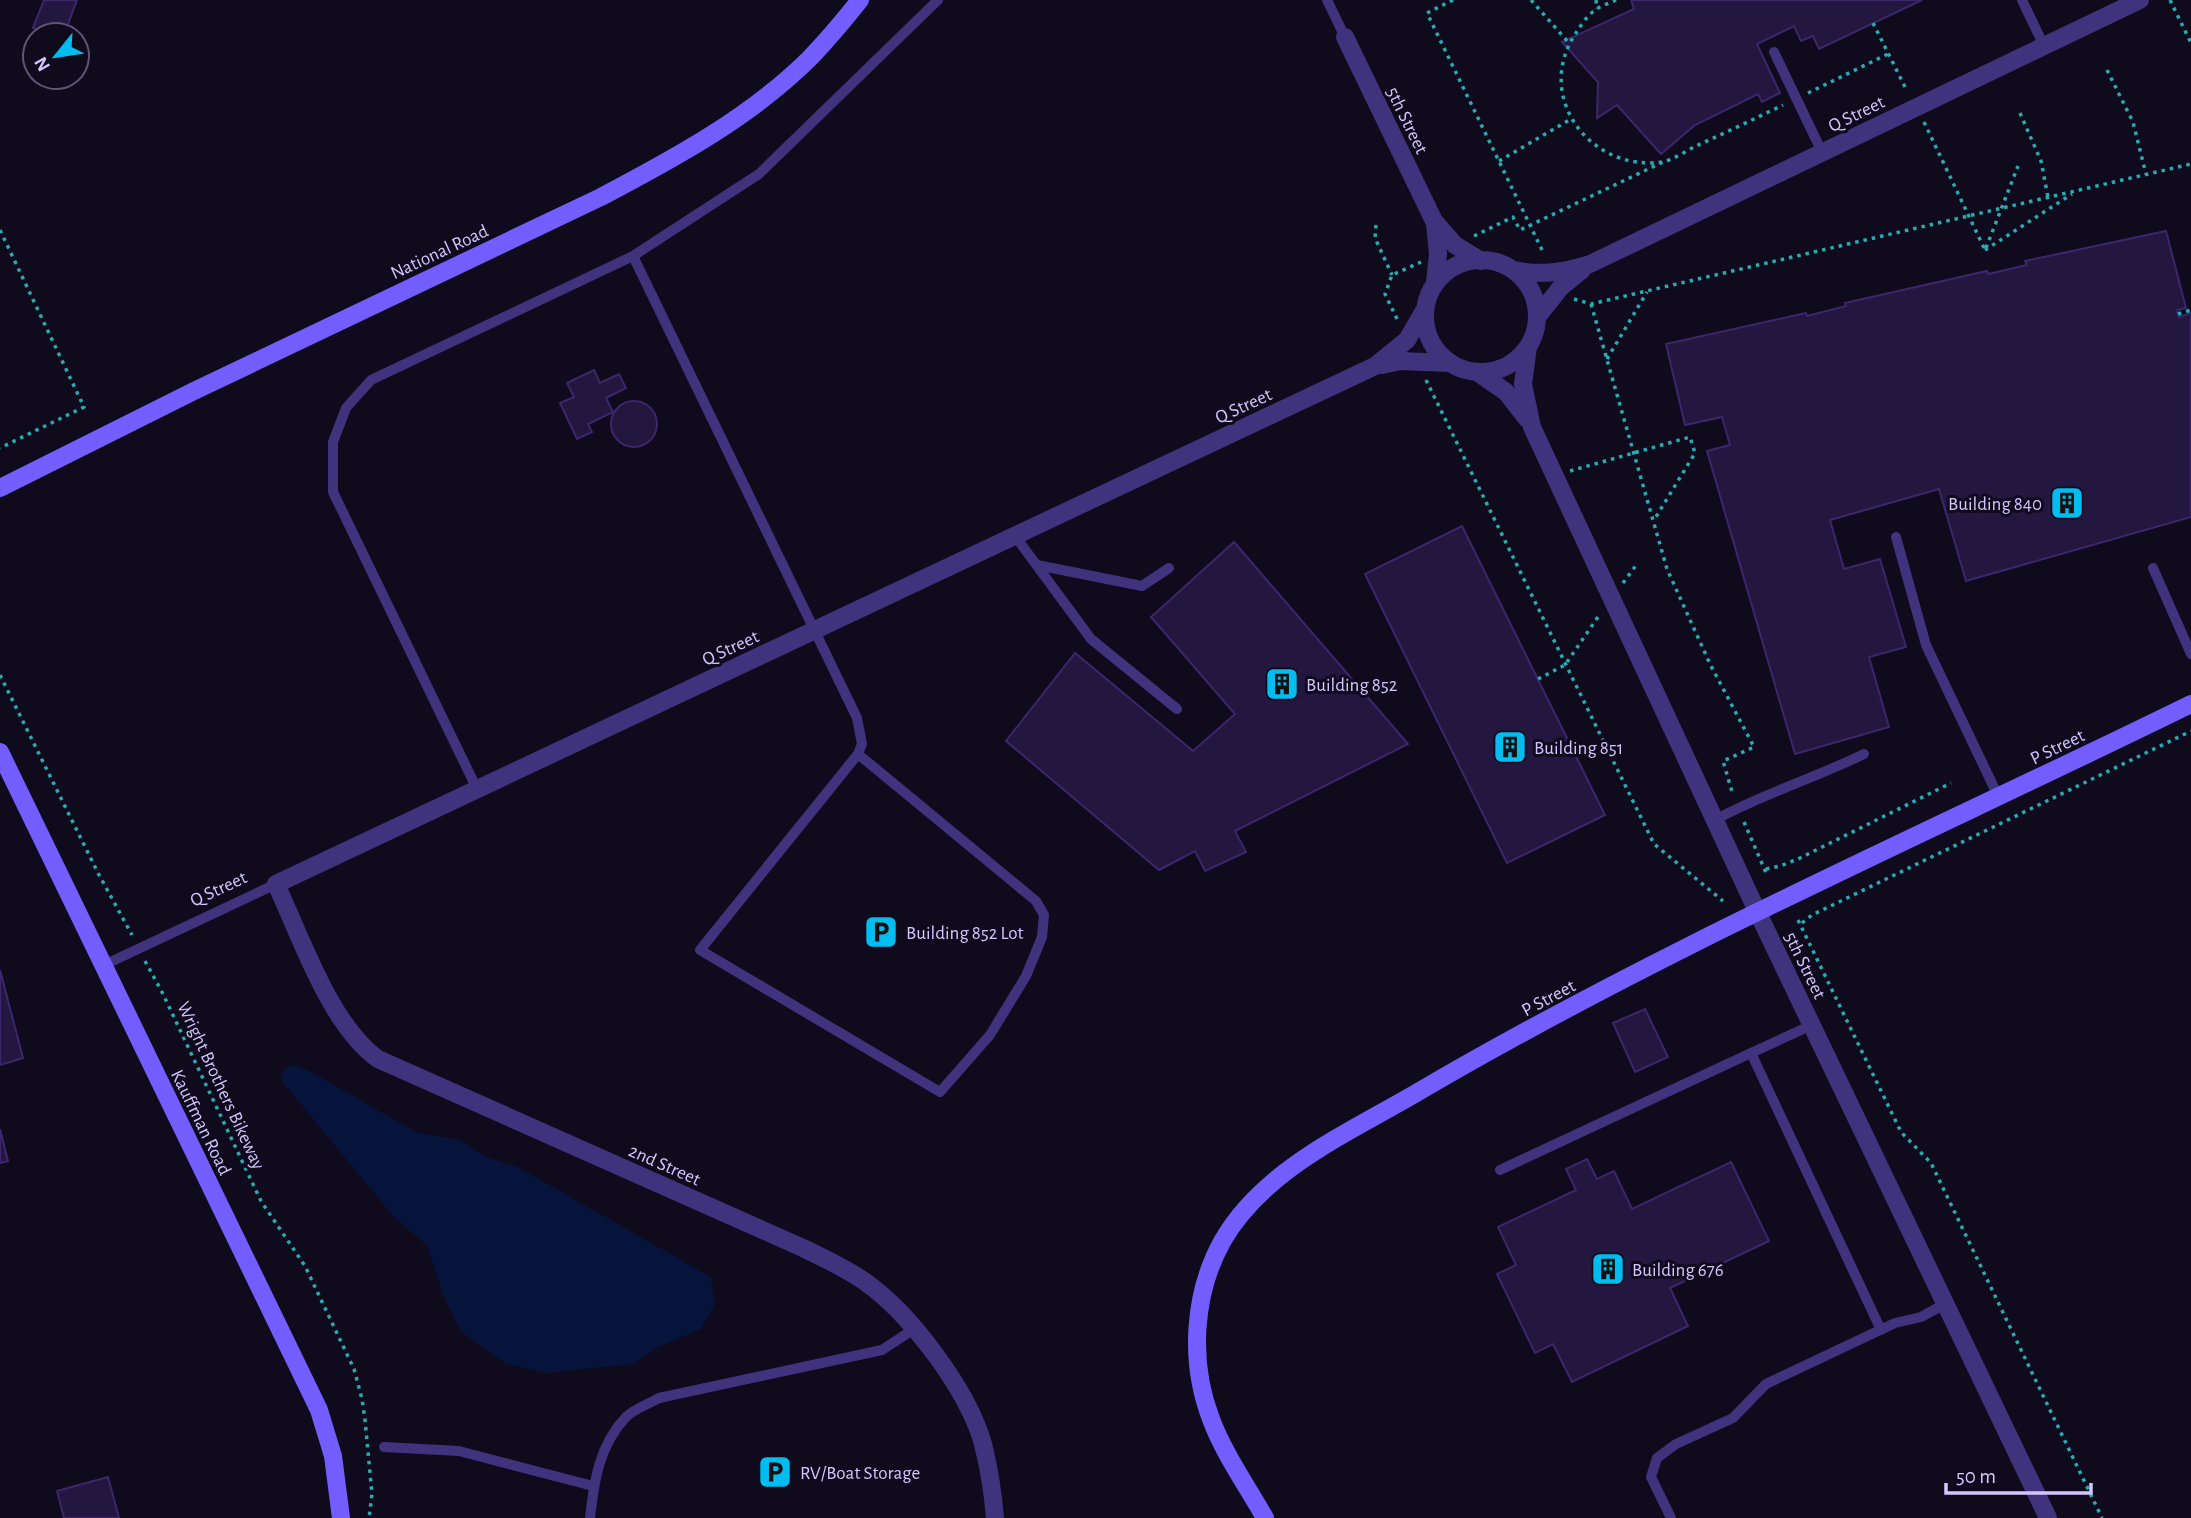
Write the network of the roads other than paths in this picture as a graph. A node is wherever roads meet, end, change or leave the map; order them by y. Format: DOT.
graph roads {
  1 [pos="860,0"];
  2 [pos="938,0"];
  3 [pos="1327,0"];
  4 [pos="2022,0"];
  5 [pos="2140,0"];
  6 [pos="1345,37"];
  7 [pos="2044,46"];
  8 [pos="1774,52"];
  9 [pos="1822,152"];
  10 [pos="1434,221"];
  11 [pos="633,256"];
  12 [pos="1481,261"];
  13 [pos="1590,264"];
  14 [pos="1514,270"];
  15 [pos="1435,282"];
  16 [pos="1425,309"];
  17 [pos="1538,316"];
  18 [pos="1528,347"];
  19 [pos="1452,363"];
  20 [pos="1375,366"];
  21 [pos="1477,372"];
  22 [pos="1532,427"];
  23 [pos="0,488"];
  24 [pos="1015,536"];
  25 [pos="1896,537"];
  26 [pos="1037,565"];
  27 [pos="1169,568"];
  28 [pos="2153,568"];
  29 [pos="816,629"];
  30 [pos="2191,654"];
  31 [pos="2191,704"];
  32 [pos="1177,709"];
  33 [pos="0,752"];
  34 [pos="858,754"];
  35 [pos="1864,754"];
  36 [pos="477,789"];
  37 [pos="1998,796"];
  38 [pos="1715,820"];
  39 [pos="276,884"];
  40 [pos="1757,911"];
  41 [pos="104,965"];
  42 [pos="1812,1025"];
  43 [pos="1751,1053"];
  44 [pos="1500,1170"];
  45 [pos="1945,1304"];
  46 [pos="914,1329"];
  47 [pos="1881,1330"];
  48 [pos="384,1447"];
  49 [pos="593,1486"];
  50 [pos="341,1518"];
  51 [pos="590,1518"];
  52 [pos="995,1518"];
  53 [pos="1265,1518"];
  54 [pos="1671,1518"];
  55 [pos="2048,1518"];
  1 -- 23 [label="main road, National Road"];
  2 -- 11 [label="lane"];
  3 -- 6 [label="lane"];
  4 -- 7 [label="lane"];
  5 -- 7 [label="street, Q Street"];
  6 -- 10 [label="street, 5th Street"];
  7 -- 9 [label="street, Q Street"];
  8 -- 9 [label="lane"];
  9 -- 13 [label="street, Q Street"];
  10 -- 12 [label="street, 5th Street"];
  10 -- 15 [label="street, 5th Street"];
  11 -- 29 [label="lane"];
  11 -- 36 [label="lane"];
  12 -- 14 [label="street"];
  12 -- 15 [label="street"];
  13 -- 14 [label="street, Q Street"];
  13 -- 17 [label="street, Q Street"];
  14 -- 17 [label="street"];
  15 -- 16 [label="street"];
  16 -- 19 [label="street"];
  16 -- 20 [label="street, Q Street"];
  17 -- 18 [label="street"];
  18 -- 21 [label="street"];
  18 -- 22 [label="street, 5th Street"];
  19 -- 20 [label="street, Q Street"];
  19 -- 21 [label="street"];
  20 -- 24 [label="street, Q Street"];
  21 -- 22 [label="street, 5th Street"];
  22 -- 38 [label="street, 5th Street"];
  24 -- 26 [label="lane"];
  24 -- 29 [label="street, Q Street"];
  25 -- 37 [label="lane"];
  26 -- 27 [label="lane"];
  26 -- 32 [label="lane"];
  28 -- 30 [label="lane"];
  29 -- 34 [label="lane"];
  29 -- 36 [label="street, Q Street"];
  31 -- 37 [label="main road, P Street"];
  33 -- 41 [label="main road, Kauffman Road"];
  34 -- 34 [label="lane"];
  35 -- 38 [label="lane"];
  36 -- 39 [label="street, Q Street"];
  37 -- 40 [label="main road, P Street"];
  38 -- 40 [label="street, 5th Street"];
  39 -- 41 [label="lane, Q Street"];
  39 -- 46 [label="street, 2nd Street"];
  40 -- 42 [label="street, 5th Street"];
  40 -- 53 [label="main road, P Street"];
  41 -- 50 [label="main road, Kauffman Road"];
  42 -- 43 [label="lane"];
  42 -- 45 [label="street, 5th Street"];
  43 -- 44 [label="lane"];
  43 -- 47 [label="lane"];
  45 -- 47 [label="lane"];
  45 -- 55 [label="street, 5th Street"];
  46 -- 49 [label="lane"];
  46 -- 52 [label="street, 2nd Street"];
  47 -- 54 [label="lane"];
  48 -- 49 [label="lane"];
  49 -- 51 [label="lane"];
}
